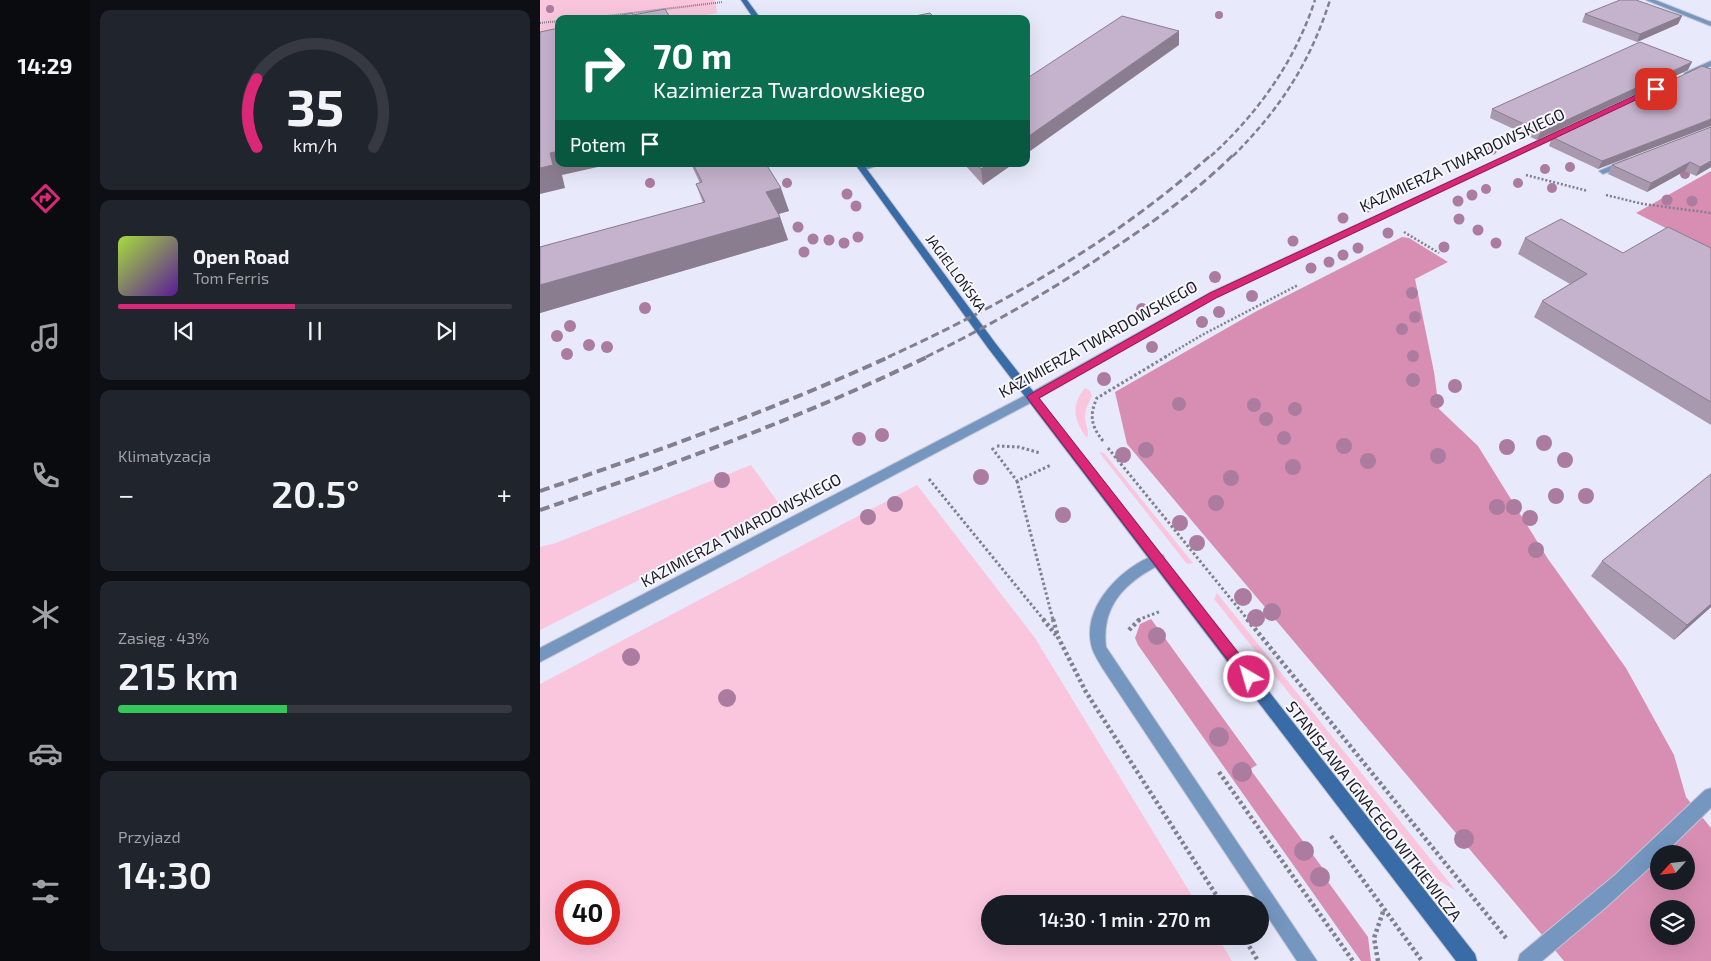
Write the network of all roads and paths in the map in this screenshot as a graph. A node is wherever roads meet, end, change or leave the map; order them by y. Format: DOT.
graph roads {
  1 [pos="744,0"];
  2 [pos="1650,0"];
  3 [pos="723,2"];
  4 [pos="615,15"];
  5 [pos="755,15"];
  6 [pos="555,21"];
  7 [pos="540,23"];
  8 [pos="1711,24"];
  9 [pos="1711,62"];
  10 [pos="1679,78"];
  11 [pos="1577,126"];
  12 [pos="1631,160"];
  13 [pos="862,167"];
  14 [pos="1492,167"];
  15 [pos="1603,171"];
  16 [pos="1588,191"];
  17 [pos="1597,193"];
  18 [pos="1711,213"];
  19 [pos="1401,234"];
  20 [pos="1439,253"];
  21 [pos="1299,285"];
  22 [pos="1032,397"];
  23 [pos="990,446"];
  24 [pos="1052,464"];
  25 [pos="925,474"];
  26 [pos="1158,559"];
  27 [pos="1162,611"];
  28 [pos="1127,635"];
  29 [pos="1058,638"];
  30 [pos="540,655"];
  31 [pos="1214,765"];
  32 [pos="1711,796"];
  33 [pos="1384,909"];
  34 [pos="1508,939"];
  35 [pos="1248,945"];
  36 [pos="1258,961"];
  37 [pos="1308,961"];
  38 [pos="1352,961"];
  39 [pos="1378,961"];
  40 [pos="1468,961"];
  41 [pos="1527,961"];
  1 -- 5 [label="street"];
  2 -- 8 [label="street"];
  3 -- 4 [label="path"];
  6 -- 7 [label="path"];
  9 -- 10 [label="street"];
  11 -- 14 [label="street, KAZIMIERZA TWARDOWSKIEGO"];
  12 -- 15 [label="street"];
  13 -- 22 [label="street, JAGIELLOŃSKA"];
  14 -- 16 [label="path"];
  14 -- 22 [label="street, KAZIMIERZA TWARDOWSKIEGO"];
  17 -- 18 [label="path"];
  19 -- 20 [label="path"];
  21 -- 34 [label="path"];
  22 -- 26 [label="street, STANISŁAWA IGNACEGO WITKIEWICZA"];
  22 -- 30 [label="street, KAZIMIERZA TWARDOWSKIEGO"];
  23 -- 24 [label="path"];
  25 -- 29 [label="path"];
  26 -- 37 [label="street"];
  26 -- 40 [label="street, STANISŁAWA IGNACEGO WITKIEWICZA"];
  27 -- 28 [label="path"];
  31 -- 38 [label="path"];
  32 -- 41 [label="street"];
  33 -- 39 [label="path"];
  35 -- 36 [label="path"];
}
